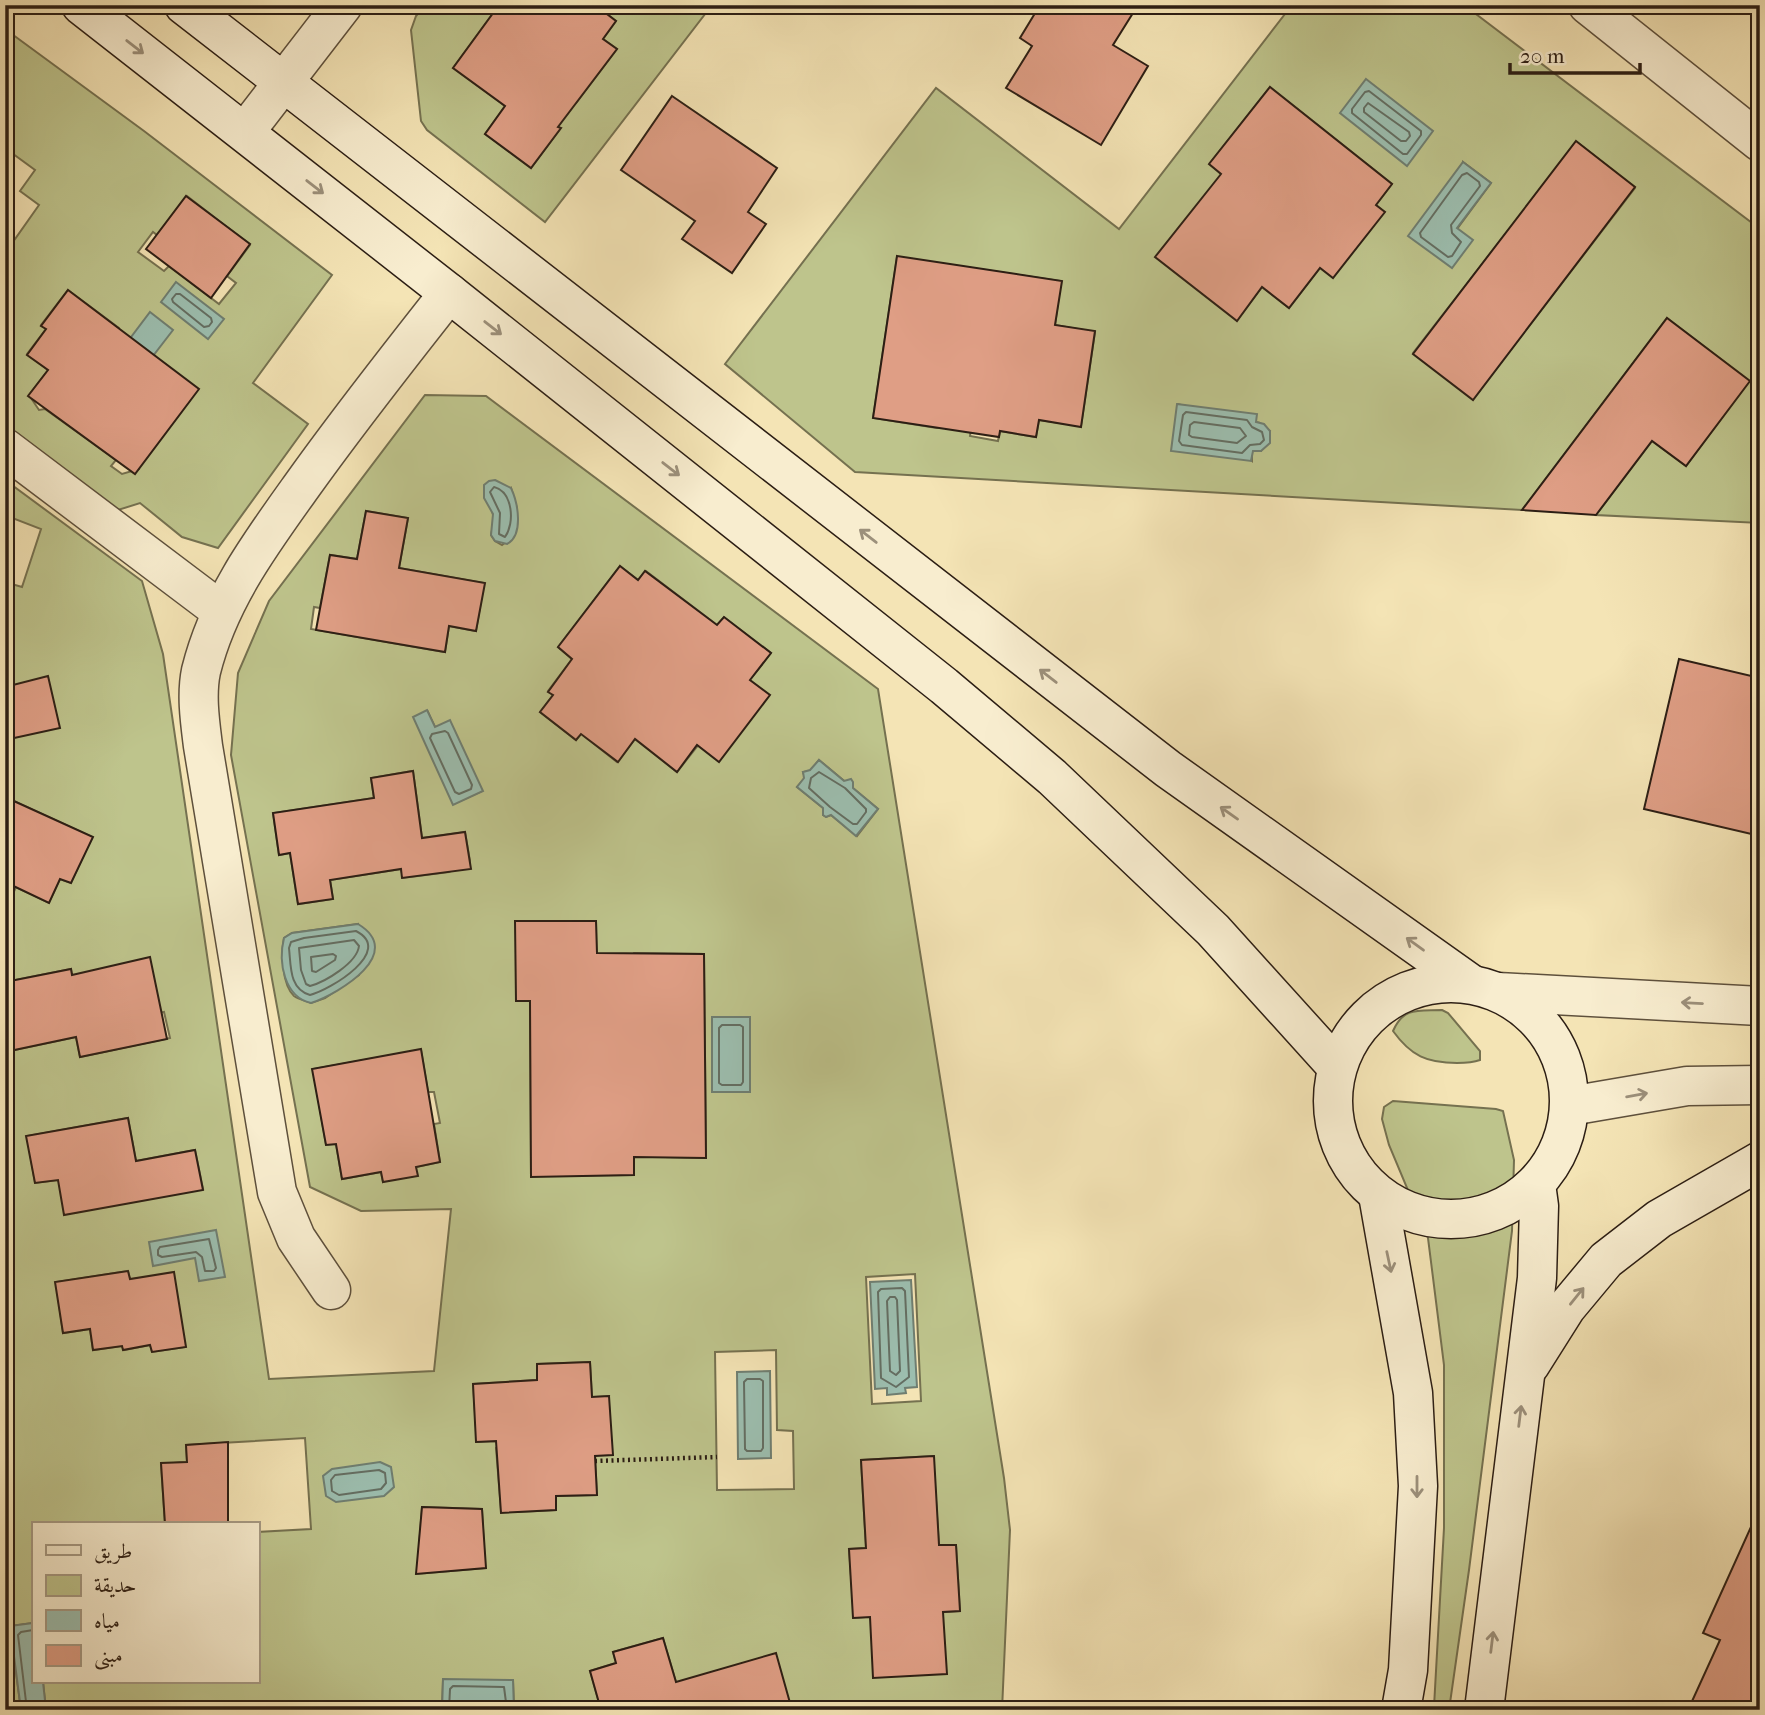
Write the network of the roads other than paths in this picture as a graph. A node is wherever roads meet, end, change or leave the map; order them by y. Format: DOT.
graph roads {
  1 [pos="81,5"];
  2 [pos="184,5"];
  3 [pos="342,5"];
  4 [pos="1588,5"];
  5 [pos="283,82"];
  6 [pos="245,132"];
  7 [pos="1760,142"];
  8 [pos="449,293"];
  9 [pos="5,448"];
  10 [pos="221,611"];
  11 [pos="1484,988"];
  12 [pos="1760,1006"];
  13 [pos="1336,1066"];
  14 [pos="1760,1086"];
  15 [pos="1570,1106"];
  16 [pos="1760,1161"];
  17 [pos="1536,1184"];
  18 [pos="1378,1195"];
  19 [pos="331,1290"];
  20 [pos="1525,1373"];
  21 [pos="1399,1707"];
  22 [pos="1484,1710"];
  1 -- 6 [label="main road, one-way"];
  2 -- 5 [label="main road"];
  3 -- 5 [label="main road"];
  4 -- 7 [label="main road"];
  5 -- 6 [label="main road"];
  11 -- 5 [label="main road, one-way"];
  6 -- 8 [label="main road, one-way"];
  8 -- 10 [label="main road"];
  8 -- 13 [label="main road, one-way"];
  9 -- 10 [label="main road"];
  10 -- 19 [label="main road"];
  12 -- 11 [label="main road, one-way"];
  11 -- 13 [label="main road"];
  11 -- 15 [label="main road"];
  13 -- 18 [label="main road"];
  15 -- 14 [label="main road, one-way"];
  15 -- 17 [label="main road"];
  20 -- 16 [label="main road, one-way"];
  17 -- 18 [label="main road"];
  17 -- 20 [label="main road"];
  18 -- 21 [label="main road, one-way"];
  22 -- 20 [label="main road, one-way"];
}
